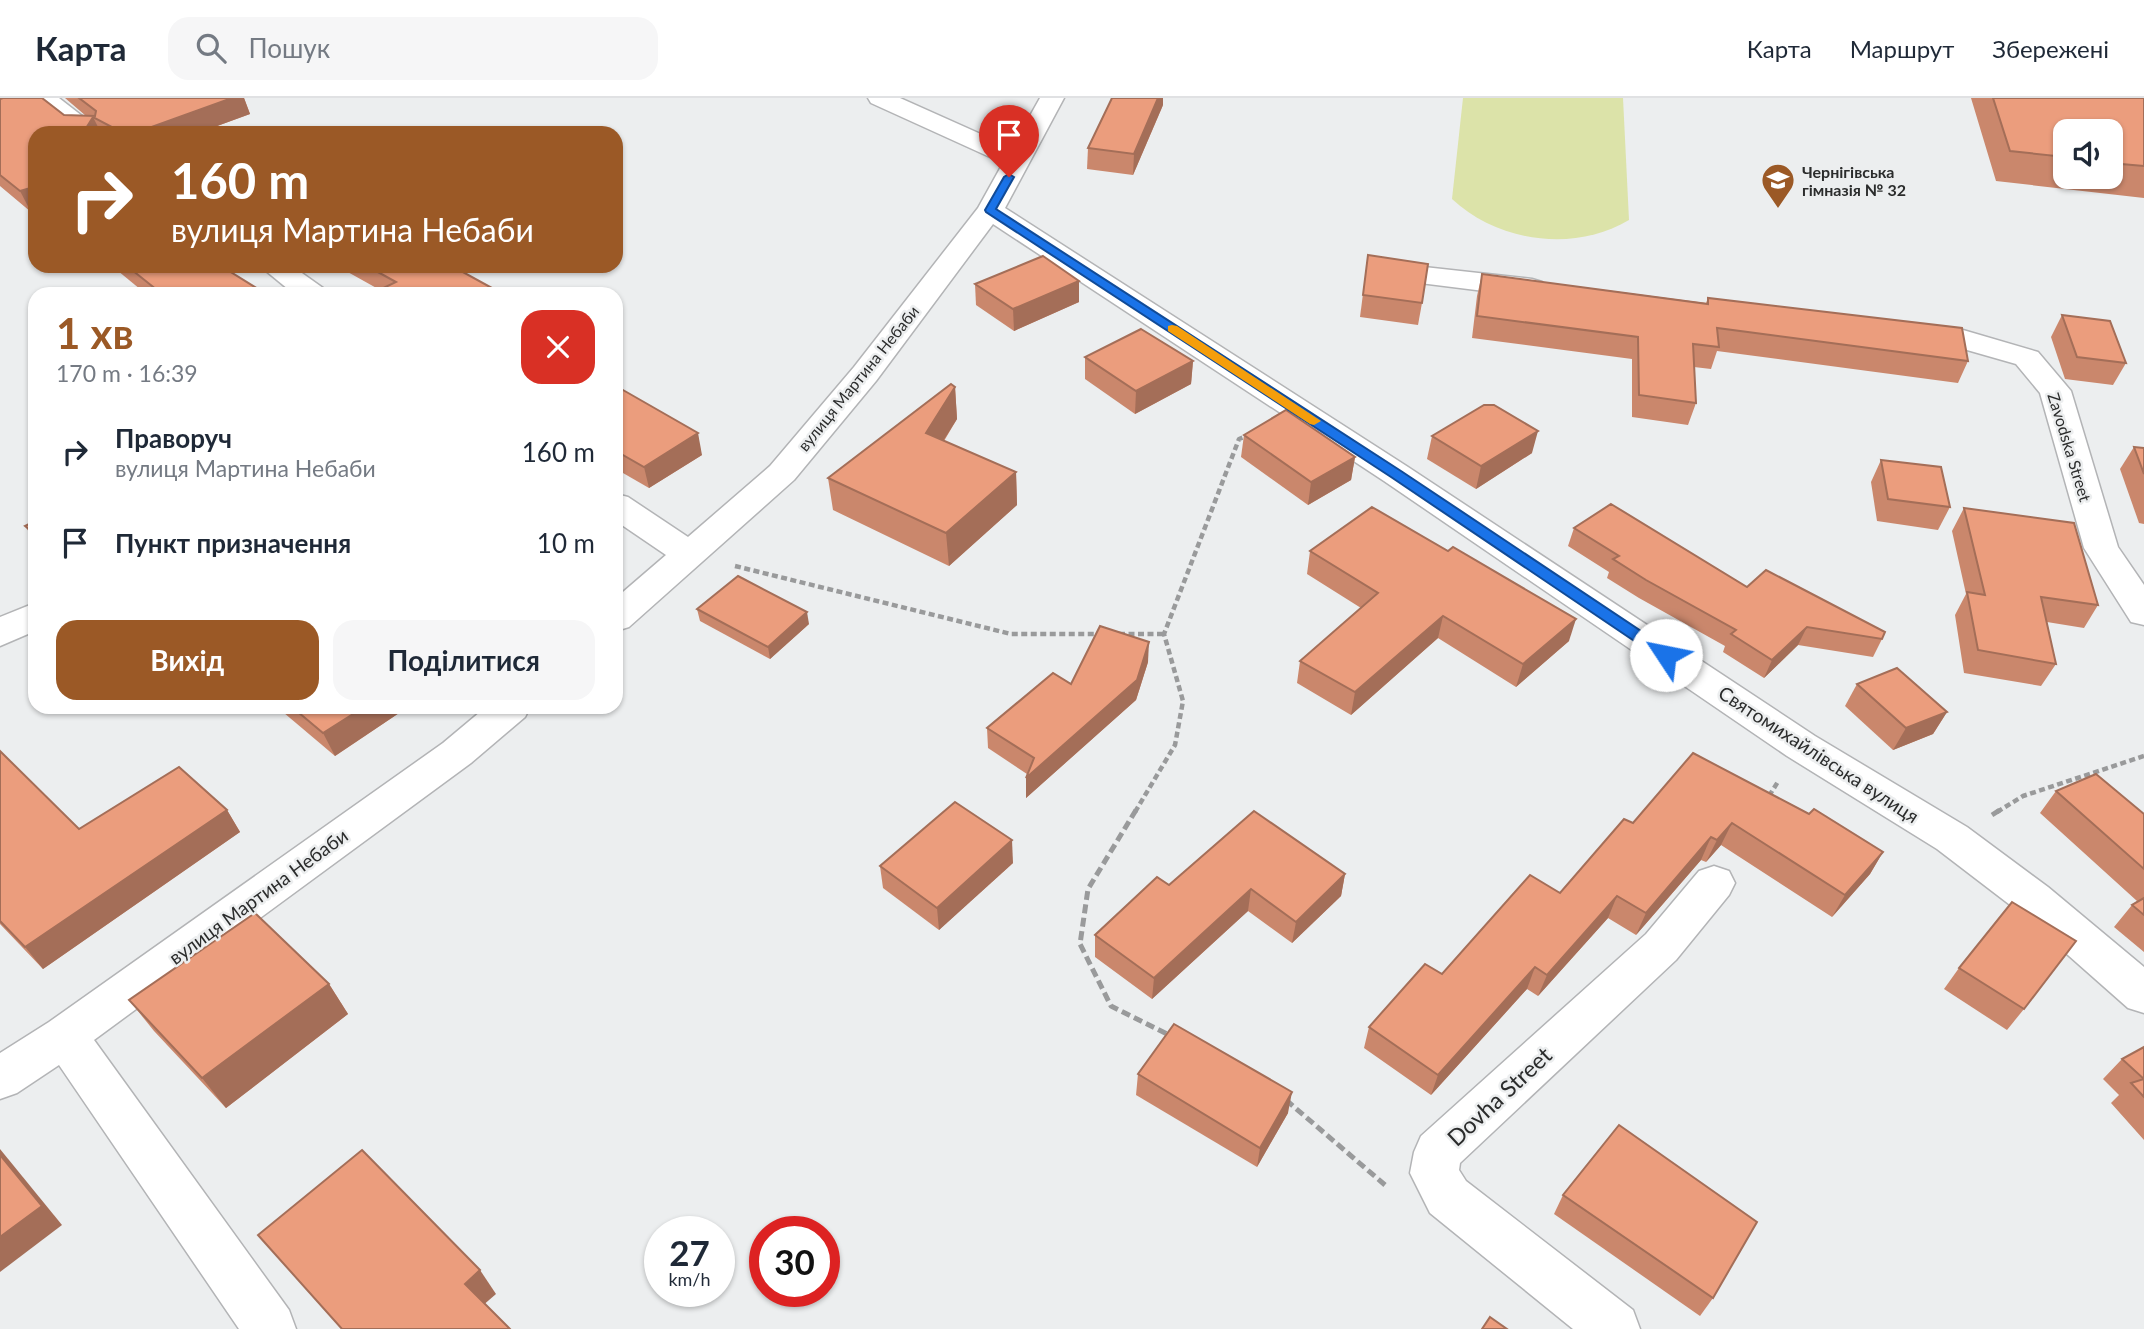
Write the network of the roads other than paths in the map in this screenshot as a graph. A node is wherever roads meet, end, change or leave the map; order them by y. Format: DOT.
graph roads {
  1 [pos="43,98"];
  2 [pos="880,98"];
  3 [pos="1052,98"];
  4 [pos="81,126"];
  5 [pos="1019,161"];
  6 [pos="990,210"];
  7 [pos="284,273"];
  8 [pos="1406,274"];
  9 [pos="303,287"];
  10 [pos="1555,291"];
  11 [pos="1882,329"];
  12 [pos="623,510"];
  13 [pos="691,555"];
  14 [pos="623,612"];
  15 [pos="2144,613"];
  16 [pos="28,619"];
  17 [pos="0,633"];
  18 [pos="503,714"];
  19 [pos="1714,883"];
  20 [pos="2144,994"];
  21 [pos="65,1036"];
  22 [pos="0,1078"];
  23 [pos="270,1329"];
  24 [pos="1614,1329"];
  1 -- 4 [label="street"];
  2 -- 5 [label="street"];
  3 -- 5 [label="street, вулиця Мартина Небаби"];
  5 -- 6 [label="street, вулиця Мартина Небаби"];
  6 -- 13 [label="street, вулиця Мартина Небаби"];
  6 -- 20 [label="street, Святомихайлівська вулиця"];
  7 -- 9 [label="street"];
  8 -- 10 [label="street"];
  11 -- 15 [label="street, Zavodska Street"];
  12 -- 13 [label="street"];
  13 -- 14 [label="street, вулиця Мартина Небаби"];
  16 -- 17 [label="street"];
  18 -- 21 [label="street, вулиця Мартина Небаби"];
  19 -- 24 [label="street, Dovha Street"];
  21 -- 22 [label="street, вулиця Мартина Небаби"];
  21 -- 23 [label="street"];
}
